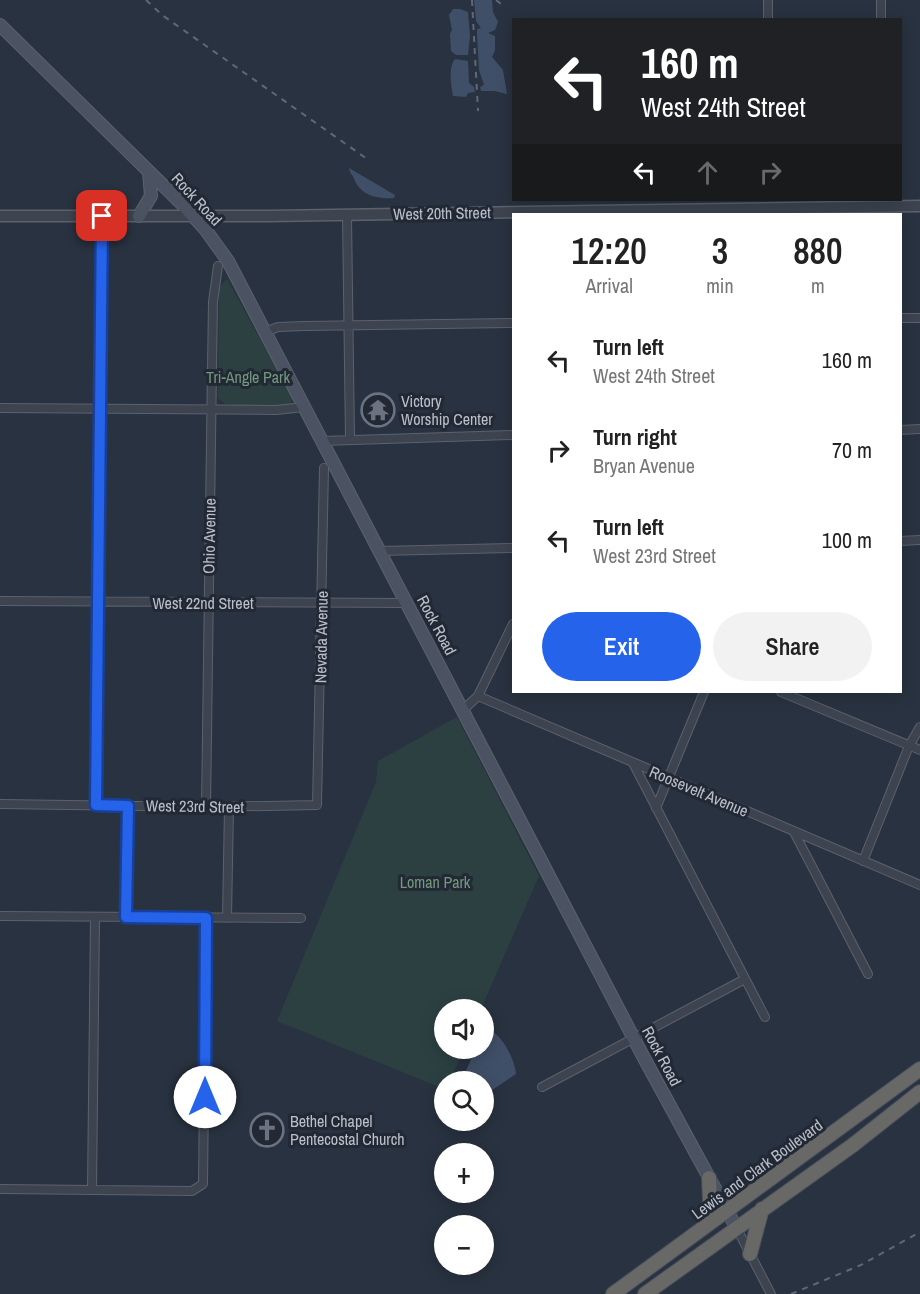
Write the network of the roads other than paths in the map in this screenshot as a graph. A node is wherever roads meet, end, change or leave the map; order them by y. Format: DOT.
graph roads {
  1 [pos="768,0"];
  2 [pos="880,0"];
  3 [pos="768,18"];
  4 [pos="881,18"];
  5 [pos="0,25"];
  6 [pos="149,172"];
  7 [pos="881,203"];
  8 [pos="769,204"];
  9 [pos="920,206"];
  10 [pos="732,212"];
  11 [pos="512,213"];
  12 [pos="540,213"];
  13 [pos="347,215"];
  14 [pos="0,216"];
  15 [pos="102,216"];
  16 [pos="139,216"];
  17 [pos="193,216"];
  18 [pos="218,266"];
  19 [pos="902,318"];
  20 [pos="920,318"];
  21 [pos="512,323"];
  22 [pos="349,326"];
  23 [pos="265,332"];
  24 [pos="304,407"];
  25 [pos="0,408"];
  26 [pos="99,410"];
  27 [pos="211,410"];
  28 [pos="920,429"];
  29 [pos="902,430"];
  30 [pos="512,435"];
  31 [pos="350,439"];
  32 [pos="322,441"];
  33 [pos="324,468"];
  34 [pos="920,540"];
  35 [pos="902,541"];
  36 [pos="512,548"];
  37 [pos="379,551"];
  38 [pos="0,601"];
  39 [pos="98,602"];
  40 [pos="209,603"];
  41 [pos="407,603"];
  42 [pos="321,604"];
  43 [pos="512,626"];
  44 [pos="704,693"];
  45 [pos="783,693"];
  46 [pos="478,696"];
  47 [pos="463,710"];
  48 [pos="920,727"];
  49 [pos="909,746"];
  50 [pos="920,750"];
  51 [pos="632,763"];
  52 [pos="668,778"];
  53 [pos="0,804"];
  54 [pos="96,805"];
  55 [pos="317,805"];
  56 [pos="128,806"];
  57 [pos="206,807"];
  58 [pos="229,807"];
  59 [pos="656,808"];
  60 [pos="794,832"];
  61 [pos="862,861"];
  62 [pos="920,885"];
  63 [pos="0,916"];
  64 [pos="95,917"];
  65 [pos="126,917"];
  66 [pos="206,918"];
  67 [pos="227,918"];
  68 [pos="301,918"];
  69 [pos="868,974"];
  70 [pos="745,979"];
  71 [pos="765,1017"];
  72 [pos="635,1039"];
  73 [pos="920,1069"];
  74 [pos="542,1087"];
  75 [pos="920,1092"];
  76 [pos="709,1178"];
  77 [pos="0,1189"];
  78 [pos="92,1190"];
  79 [pos="762,1209"];
  80 [pos="727,1211"];
  81 [pos="705,1226"];
  82 [pos="736,1227"];
  83 [pos="750,1254"];
  84 [pos="613,1294"];
  85 [pos="645,1294"];
  86 [pos="771,1294"];
  1 -- 3 [label="street"];
  2 -- 4 [label="street"];
  5 -- 6 [label="main road, Rock Road"];
  6 -- 16 [label="main road"];
  6 -- 17 [label="main road, Rock Road"];
  7 -- 8 [label="street, West 20th Street"];
  7 -- 9 [label="street, West 20th Street"];
  8 -- 10 [label="street, West 20th Street"];
  10 -- 12 [label="street, West 20th Street"];
  11 -- 13 [label="street, West 20th Street"];
  13 -- 17 [label="street, West 20th Street"];
  13 -- 22 [label="street"];
  14 -- 15 [label="street, West 20th Street"];
  15 -- 16 [label="street, West 20th Street"];
  15 -- 26 [label="street"];
  16 -- 17 [label="street, West 20th Street"];
  17 -- 23 [label="main road, Rock Road"];
  18 -- 27 [label="street, Ohio Avenue"];
  19 -- 20 [label="street"];
  21 -- 22 [label="street"];
  22 -- 23 [label="street"];
  22 -- 31 [label="street"];
  23 -- 24 [label="main road, Rock Road"];
  24 -- 27 [label="street"];
  24 -- 32 [label="main road, Rock Road"];
  25 -- 26 [label="street"];
  26 -- 27 [label="street"];
  26 -- 39 [label="street"];
  27 -- 40 [label="street, Ohio Avenue"];
  28 -- 29 [label="street"];
  30 -- 31 [label="street"];
  31 -- 32 [label="street"];
  32 -- 37 [label="main road, Rock Road"];
  33 -- 42 [label="street, Nevada Avenue"];
  34 -- 35 [label="street"];
  36 -- 37 [label="street"];
  37 -- 41 [label="main road, Rock Road"];
  38 -- 39 [label="street, West 22nd Street"];
  39 -- 40 [label="street, West 22nd Street"];
  39 -- 54 [label="street"];
  40 -- 42 [label="street, West 22nd Street"];
  40 -- 57 [label="street, Ohio Avenue"];
  41 -- 42 [label="street, West 22nd Street"];
  41 -- 47 [label="main road, Rock Road"];
  42 -- 55 [label="street, Nevada Avenue"];
  43 -- 46 [label="street"];
  44 -- 52 [label="street"];
  45 -- 49 [label="street"];
  46 -- 47 [label="street"];
  46 -- 51 [label="street, Roosevelt Avenue"];
  47 -- 72 [label="main road, Rock Road"];
  48 -- 49 [label="street"];
  49 -- 50 [label="street"];
  49 -- 61 [label="street"];
  51 -- 52 [label="street, Roosevelt Avenue"];
  51 -- 59 [label="street"];
  52 -- 59 [label="street"];
  52 -- 60 [label="street, Roosevelt Avenue"];
  53 -- 54 [label="street, West 23rd Street"];
  54 -- 56 [label="street, West 23rd Street"];
  55 -- 58 [label="street, West 23rd Street"];
  56 -- 57 [label="street, West 23rd Street"];
  56 -- 65 [label="street"];
  57 -- 58 [label="street, West 23rd Street"];
  58 -- 67 [label="street"];
  59 -- 70 [label="street"];
  60 -- 61 [label="street, Roosevelt Avenue"];
  60 -- 69 [label="street"];
  61 -- 62 [label="street, Roosevelt Avenue"];
  63 -- 64 [label="street"];
  64 -- 65 [label="street"];
  64 -- 78 [label="street"];
  65 -- 66 [label="street"];
  66 -- 67 [label="street"];
  66 -- 78 [label="street"];
  67 -- 68 [label="street"];
  70 -- 71 [label="street"];
  70 -- 72 [label="street"];
  72 -- 74 [label="street"];
  72 -- 76 [label="main road, Rock Road"];
  73 -- 80 [label="highway, Lewis and Clark Boulevard"];
  75 -- 79 [label="highway"];
  76 -- 80 [label="main road, Rock Road"];
  76 -- 81 [label="highway"];
  77 -- 78 [label="street"];
  79 -- 82 [label="highway"];
  79 -- 83 [label="highway"];
  80 -- 81 [label="highway, Lewis and Clark Boulevard"];
  80 -- 82 [label="main road, Rock Road"];
  81 -- 84 [label="highway, Lewis and Clark Boulevard"];
  82 -- 83 [label="street, Rock Road"];
  82 -- 85 [label="highway"];
  83 -- 86 [label="street, Rock Road"];
}
